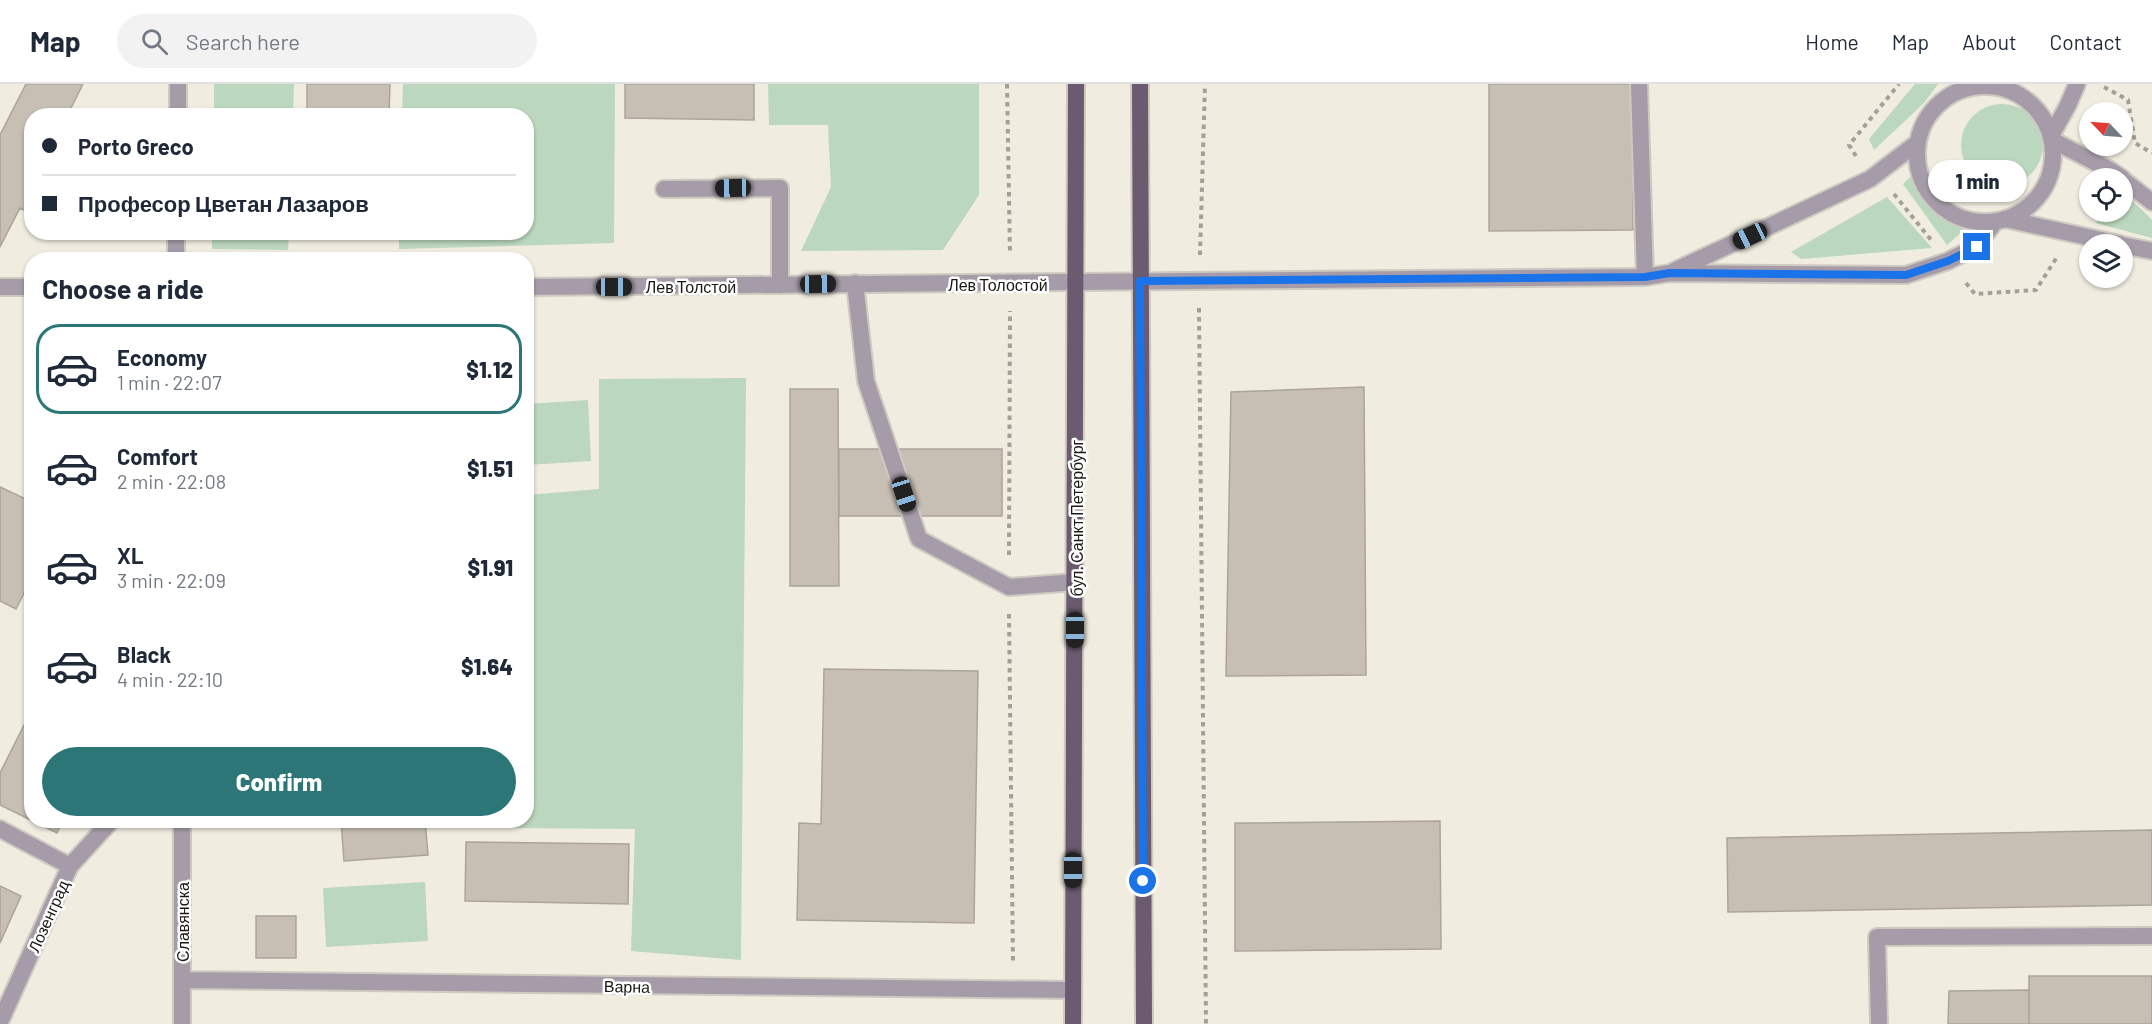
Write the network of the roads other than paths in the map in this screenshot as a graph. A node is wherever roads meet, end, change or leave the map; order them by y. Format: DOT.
graph roads {
  1 [pos="178,84"];
  2 [pos="1076,84"];
  3 [pos="1140,84"];
  4 [pos="1639,84"];
  5 [pos="2077,84"];
  6 [pos="1962,87"];
  7 [pos="178,108"];
  8 [pos="2051,138"];
  9 [pos="1917,143"];
  10 [pos="2106,168"];
  11 [pos="2133,187"];
  12 [pos="664,189"];
  13 [pos="2152,202"];
  14 [pos="2000,220"];
  15 [pos="2079,235"];
  16 [pos="2133,247"];
  17 [pos="2152,251"];
  18 [pos="1670,273"];
  19 [pos="1645,277"];
  20 [pos="1140,281"];
  21 [pos="855,284"];
  22 [pos="1077,284"];
  23 [pos="780,285"];
  24 [pos="0,286"];
  25 [pos="24,287"];
  26 [pos="534,287"];
  27 [pos="1075,582"];
  28 [pos="105,828"];
  29 [pos="182,828"];
  30 [pos="0,830"];
  31 [pos="70,866"];
  32 [pos="2152,936"];
  33 [pos="182,980"];
  34 [pos="1073,990"];
  35 [pos="0,1022"];
  36 [pos="182,1024"];
  37 [pos="1073,1024"];
  38 [pos="1144,1024"];
  39 [pos="1879,1024"];
  1 -- 7 [label="street"];
  2 -- 22 [label="main road, бул. Санкт Петербург"];
  3 -- 20 [label="main road"];
  4 -- 19 [label="street"];
  5 -- 8 [label="street"];
  6 -- 8 [label="street"];
  6 -- 9 [label="street"];
  8 -- 10 [label="street"];
  8 -- 14 [label="street"];
  9 -- 14 [label="street"];
  9 -- 18 [label="street"];
  11 -- 13 [label="street"];
  12 -- 23 [label="street"];
  14 -- 15 [label="street"];
  14 -- 18 [label="street"];
  16 -- 17 [label="street"];
  18 -- 19 [label="street, Лев Толостой"];
  19 -- 20 [label="street, Лев Толостой"];
  20 -- 22 [label="street, Лев Толостой"];
  20 -- 38 [label="main road"];
  21 -- 22 [label="street, Лев Толостой"];
  21 -- 23 [label="street, Лев Толстой"];
  21 -- 27 [label="street"];
  22 -- 27 [label="main road, бул. Санкт Петербург"];
  23 -- 26 [label="street, Лев Толстой"];
  24 -- 25 [label="street"];
  27 -- 34 [label="main road, бул. Санкт Петербург"];
  28 -- 31 [label="street, Лозенград"];
  29 -- 33 [label="street, Славянска"];
  30 -- 31 [label="street"];
  31 -- 35 [label="street, Лозенград"];
  32 -- 39 [label="street"];
  33 -- 34 [label="street, Варна"];
  33 -- 36 [label="street, Славянска"];
  34 -- 37 [label="main road, бул. Санкт Петербург"];
}
